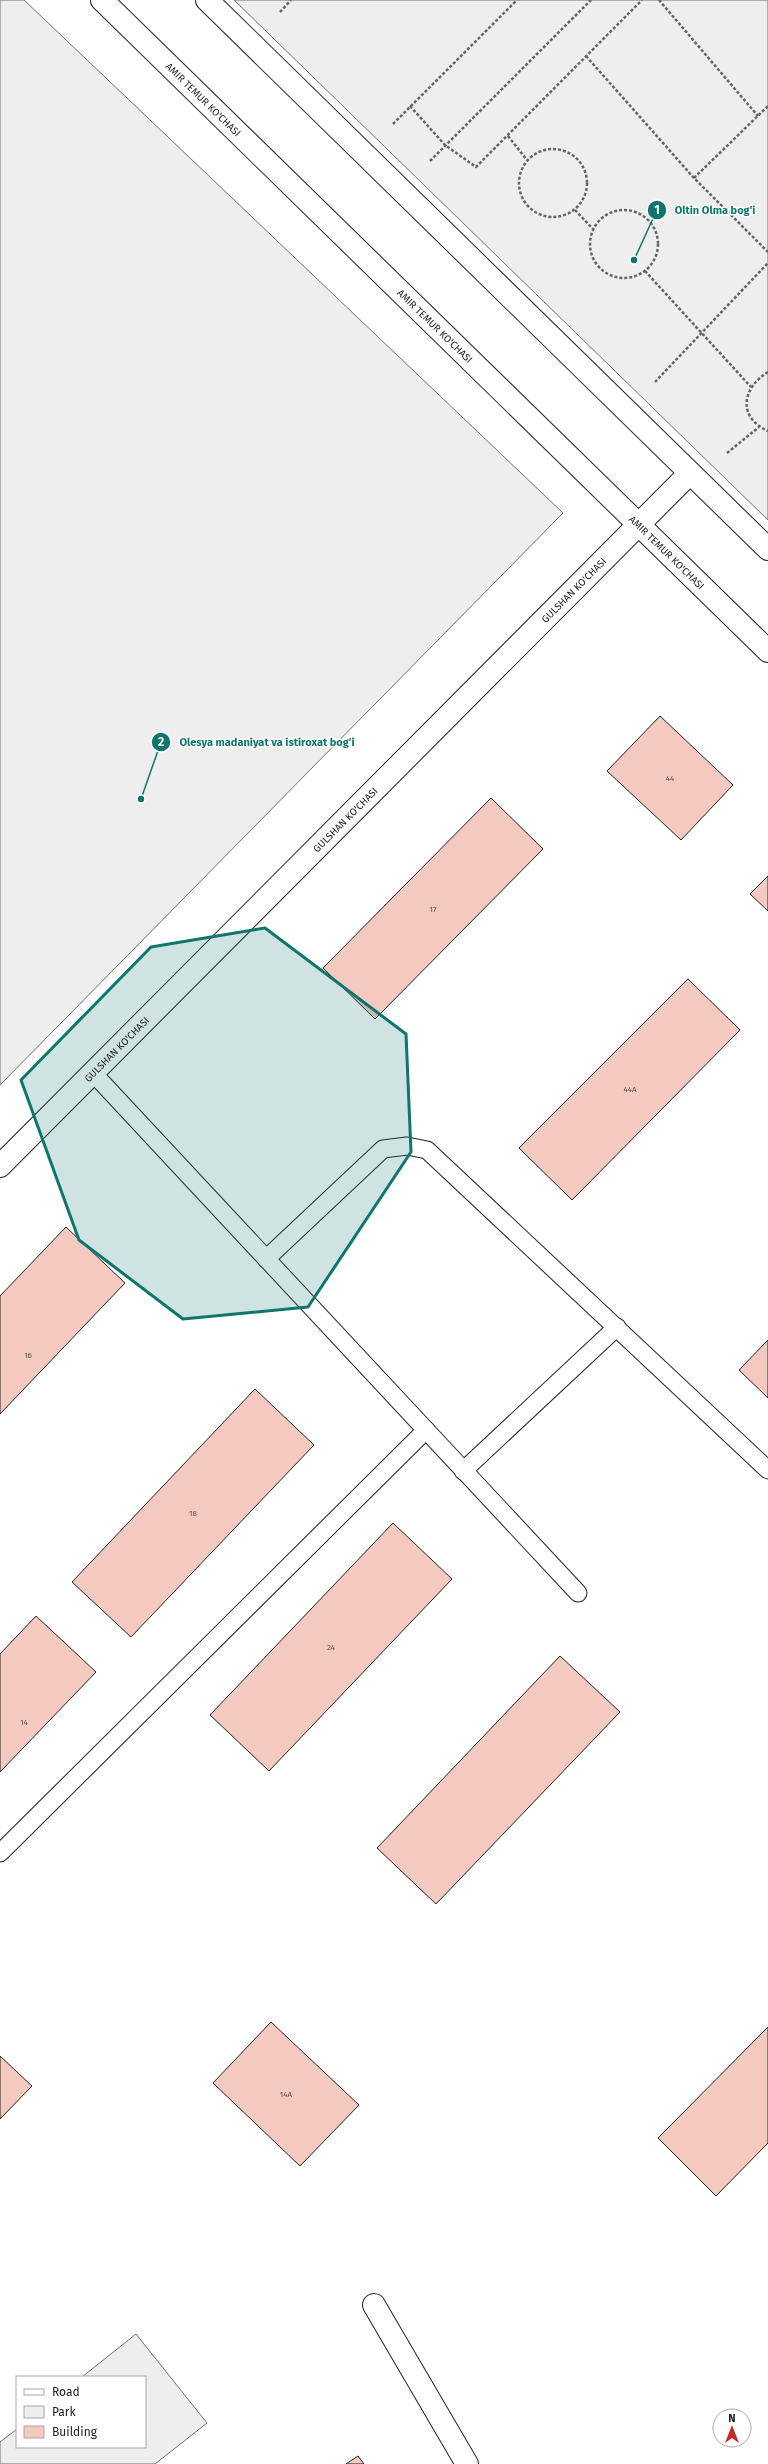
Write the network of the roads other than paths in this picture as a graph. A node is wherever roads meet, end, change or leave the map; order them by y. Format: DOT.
graph roads {
  1 [pos="102,0"];
  2 [pos="207,0"];
  3 [pos="690,474"];
  4 [pos="640,524"];
  5 [pos="768,549"];
  6 [pos="768,651"];
  7 [pos="94,1074"];
  8 [pos="0,1166"];
  9 [pos="266,1259"];
  10 [pos="617,1327"];
  11 [pos="426,1430"];
  12 [pos="768,1470"];
  13 [pos="464,1471"];
  14 [pos="578,1593"];
  15 [pos="0,1853"];
  16 [pos="374,2305"];
  17 [pos="467,2464"];
  1 -- 4 [label="main road, AMIR TEMUR KO'CHASI"];
  2 -- 3 [label="main road"];
  3 -- 4 [label="main road, GULSHAN KO'CHASI"];
  3 -- 5 [label="main road"];
  4 -- 6 [label="main road, AMIR TEMUR KO'CHASI"];
  4 -- 7 [label="main road, GULSHAN KO'CHASI"];
  7 -- 8 [label="main road, GULSHAN KO'CHASI"];
  7 -- 9 [label="lane"];
  9 -- 10 [label="lane"];
  9 -- 11 [label="lane"];
  10 -- 12 [label="lane"];
  10 -- 13 [label="lane"];
  11 -- 13 [label="lane"];
  11 -- 15 [label="lane"];
  13 -- 14 [label="lane"];
  16 -- 17 [label="main road"];
}
